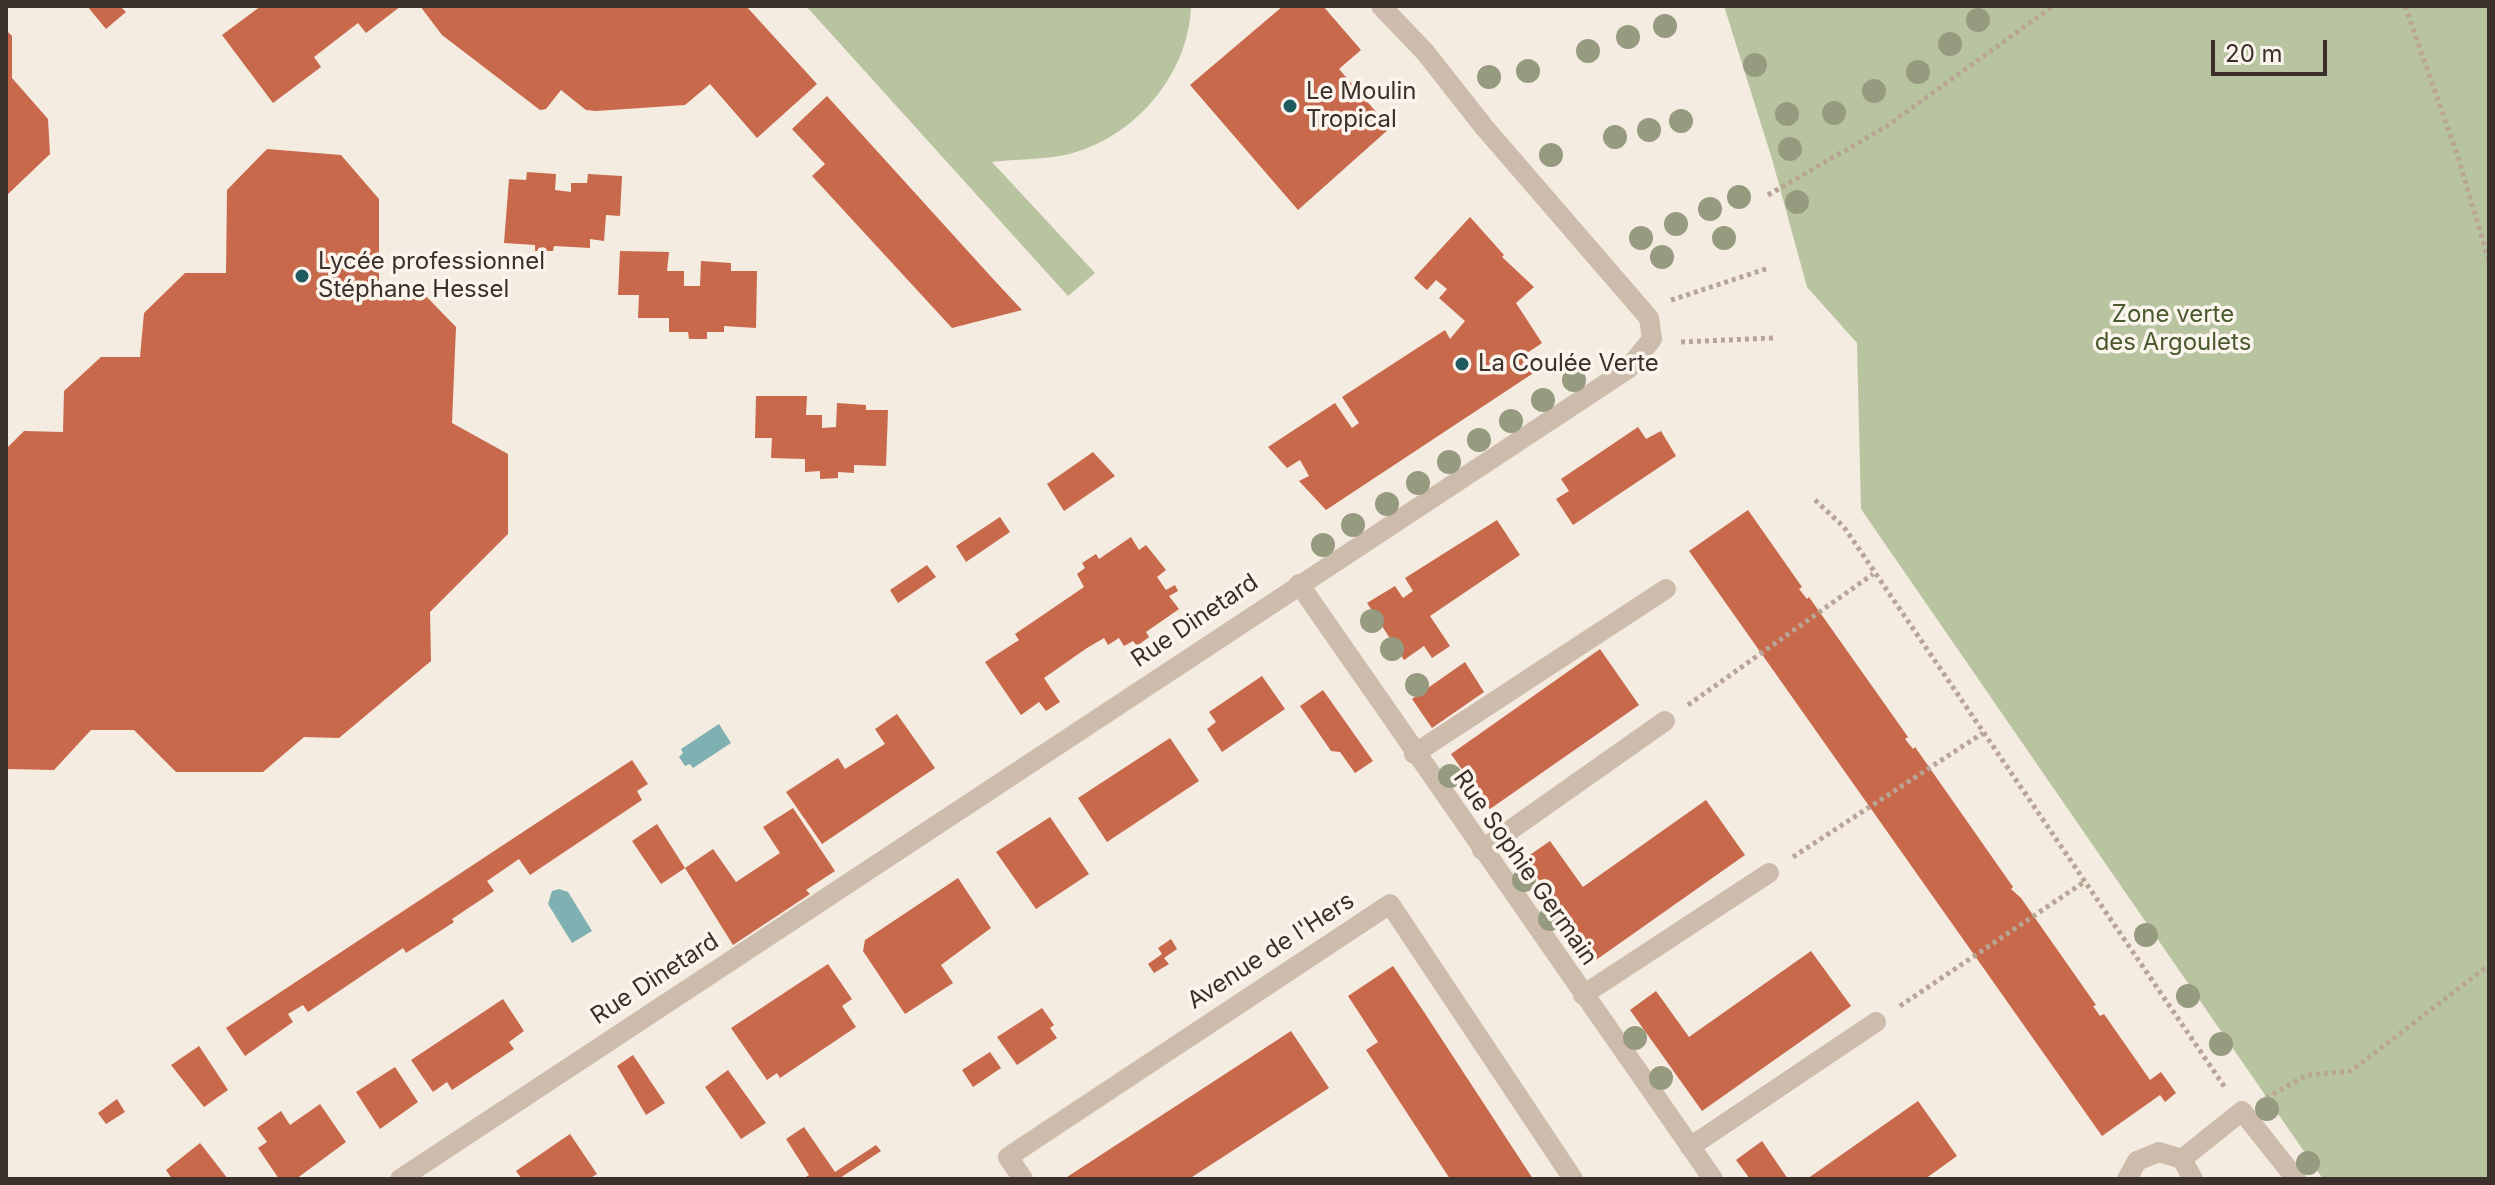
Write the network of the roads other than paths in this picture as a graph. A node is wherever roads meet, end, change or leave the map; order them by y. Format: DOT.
graph roads {
  1 [pos="1381,6"];
  2 [pos="1299,584"];
  3 [pos="1666,589"];
  4 [pos="1665,721"];
  5 [pos="1414,754"];
  6 [pos="1482,850"];
  7 [pos="1769,873"];
  8 [pos="1583,995"];
  9 [pos="1876,1022"];
  10 [pos="1690,1147"];
  11 [pos="2182,1159"];
  12 [pos="400,1179"];
  13 [pos="1023,1179"];
  14 [pos="1573,1179"];
  15 [pos="1713,1179"];
  16 [pos="2127,1179"];
  17 [pos="2193,1179"];
  18 [pos="2296,1179"];
  1 -- 2 [label="street, Rue Dinetard"];
  2 -- 5 [label="street, Rue Sophie Germain"];
  2 -- 12 [label="street, Rue Dinetard"];
  3 -- 5 [label="street"];
  4 -- 6 [label="street"];
  5 -- 6 [label="street, Rue Sophie Germain"];
  6 -- 8 [label="street, Rue Sophie Germain"];
  7 -- 8 [label="street"];
  8 -- 10 [label="street, Rue Sophie Germain"];
  9 -- 10 [label="street"];
  10 -- 15 [label="street, Rue Sophie Germain"];
  11 -- 16 [label="street"];
  11 -- 17 [label="street"];
  11 -- 18 [label="street"];
  13 -- 14 [label="street, Avenue de l'Hers"];
}
